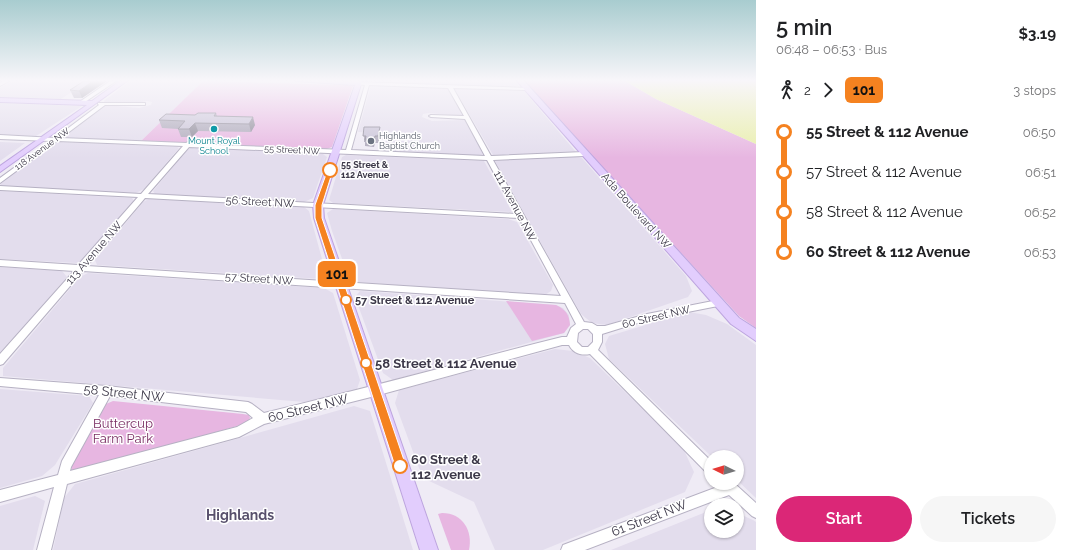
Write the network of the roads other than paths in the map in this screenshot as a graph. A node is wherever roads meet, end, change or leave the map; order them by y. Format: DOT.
graph roads {
  1 [pos="89,107"];
  2 [pos="100,107"];
  3 [pos="352,107"];
  4 [pos="357,107"];
  5 [pos="461,107"];
  6 [pos="542,107"];
  7 [pos="431,116"];
  8 [pos="467,118"];
  9 [pos="0,137"];
  10 [pos="44,139"];
  11 [pos="56,139"];
  12 [pos="188,144"];
  13 [pos="336,152"];
  14 [pos="348,152"];
  15 [pos="584,154"];
  16 [pos="489,158"];
  17 [pos="0,170"];
  18 [pos="0,181"];
  19 [pos="0,188"];
  20 [pos="143,196"];
  21 [pos="318,205"];
  22 [pos="520,216"];
  23 [pos="0,263"];
  24 [pos="80,268"];
  25 [pos="341,285"];
  26 [pos="566,300"];
  27 [pos="718,303"];
  28 [pos="582,325"];
  29 [pos="595,330"];
  30 [pos="756,336"];
  31 [pos="572,341"];
  32 [pos="592,350"];
  33 [pos="0,361"];
  34 [pos="0,382"];
  35 [pos="107,391"];
  36 [pos="376,391"];
  37 [pos="262,418"];
  38 [pos="704,462"];
  39 [pos="61,479"];
  40 [pos="716,490"];
  41 [pos="733,490"];
  42 [pos="0,496"];
  43 [pos="756,512"];
  44 [pos="44,550"];
  45 [pos="429,550"];
  46 [pos="568,550"];
  1 -- 10 [label="main road, 118 Avenue NW"];
  2 -- 11 [label="street, 118 Avenue NW"];
  3 -- 13 [label="main road"];
  4 -- 14 [label="street"];
  5 -- 8 [label="street, 111 Avenue NW"];
  6 -- 15 [label="main road, Ada Boulevard NW"];
  7 -- 8 [label="street"];
  8 -- 16 [label="street, 111 Avenue NW"];
  9 -- 10 [label="street, 55 Street NW"];
  10 -- 11 [label="street, 55 Street NW"];
  10 -- 17 [label="main road, 118 Avenue NW"];
  11 -- 12 [label="street, 55 Street NW"];
  11 -- 18 [label="street, 118 Avenue NW"];
  12 -- 13 [label="street, 55 Street NW"];
  12 -- 20 [label="street, 113 Avenue NW"];
  13 -- 14 [label="street, 55 Street NW"];
  13 -- 21 [label="main road"];
  14 -- 16 [label="street, 55 Street NW"];
  15 -- 16 [label="street, 55 Street NW"];
  15 -- 27 [label="main road, Ada Boulevard NW"];
  16 -- 22 [label="street, 111 Avenue NW"];
  19 -- 20 [label="street, 56 Street NW"];
  20 -- 21 [label="street, 56 Street NW"];
  20 -- 24 [label="street, 113 Avenue NW"];
  21 -- 22 [label="street, 56 Street NW"];
  21 -- 25 [label="main road"];
  22 -- 26 [label="street, 111 Avenue NW"];
  23 -- 24 [label="street, 57 Street NW"];
  24 -- 25 [label="street, 57 Street NW"];
  24 -- 33 [label="street, 113 Avenue NW"];
  25 -- 26 [label="street, 57 Street NW"];
  25 -- 36 [label="main road"];
  26 -- 28 [label="street, 111 Avenue NW"];
  27 -- 29 [label="street, 60 Street NW"];
  27 -- 30 [label="main road, Ada Boulevard NW"];
  28 -- 29 [label="street"];
  28 -- 31 [label="street"];
  29 -- 32 [label="street"];
  31 -- 32 [label="street"];
  31 -- 36 [label="street, 60 Street NW"];
  32 -- 38 [label="street"];
  34 -- 35 [label="street, 58 Street NW"];
  35 -- 37 [label="street, 58 Street NW"];
  35 -- 39 [label="street"];
  36 -- 37 [label="street, 60 Street NW"];
  36 -- 45 [label="main road"];
  37 -- 39 [label="street, 60 Street NW"];
  39 -- 42 [label="street, 60 Street NW"];
  39 -- 44 [label="street"];
  40 -- 46 [label="street, 61 Street NW"];
  41 -- 43 [label="street"];
}
